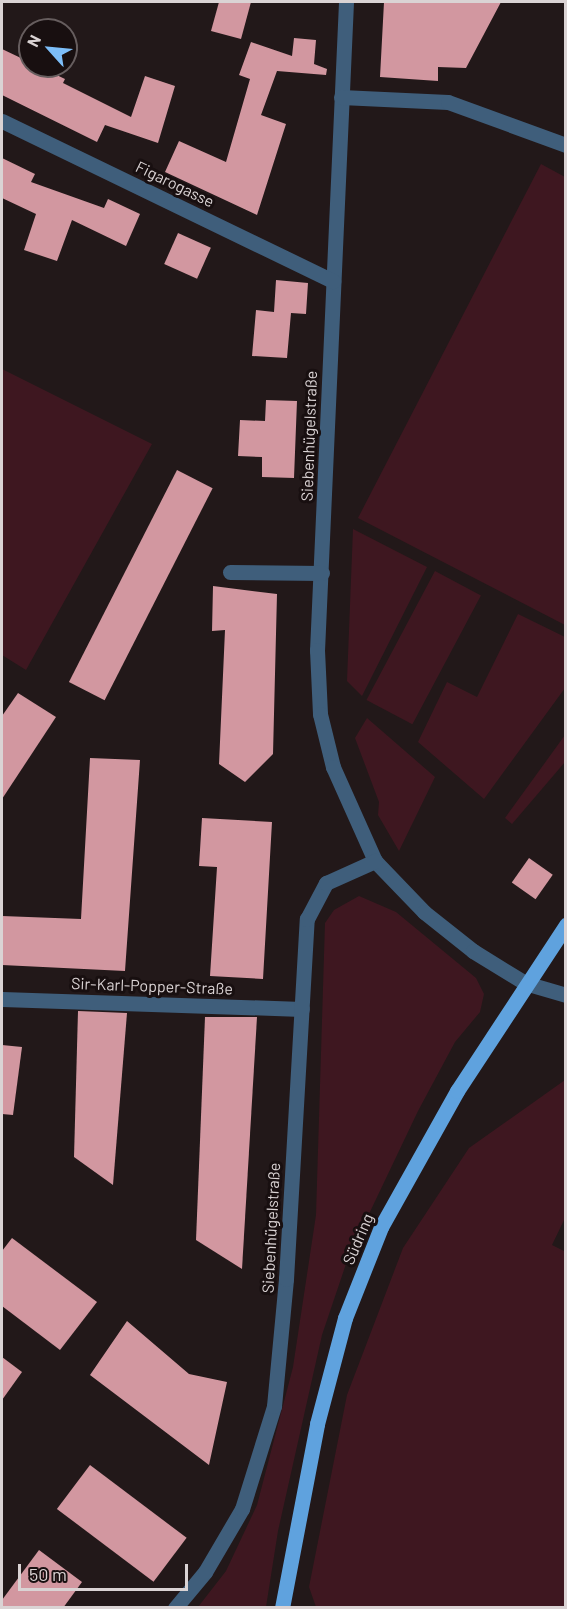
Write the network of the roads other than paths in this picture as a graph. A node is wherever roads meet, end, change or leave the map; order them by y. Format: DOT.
graph roads {
  1 [pos="346,2"];
  2 [pos="341,97"];
  3 [pos="2,121"];
  4 [pos="566,145"];
  5 [pos="333,281"];
  6 [pos="230,572"];
  7 [pos="322,573"];
  8 [pos="375,861"];
  9 [pos="566,925"];
  10 [pos="525,983"];
  11 [pos="566,995"];
  12 [pos="2,999"];
  13 [pos="302,1010"];
  14 [pos="175,1608"];
  15 [pos="282,1608"];
  1 -- 2 [label="street, Siebenhügelstraße"];
  2 -- 4 [label="street"];
  2 -- 5 [label="street, Siebenhügelstraße"];
  3 -- 5 [label="street, Figarogasse"];
  5 -- 7 [label="street, Siebenhügelstraße"];
  6 -- 7 [label="street"];
  7 -- 8 [label="street, Siebenhügelstraße"];
  8 -- 10 [label="street, Siebenhügelstraße"];
  8 -- 13 [label="street, Siebenhügelstraße"];
  9 -- 10 [label="main road, Südring"];
  10 -- 11 [label="street, Siebenhügelstraße"];
  10 -- 15 [label="main road, Südring"];
  12 -- 13 [label="street, Sir-Karl-Popper-Straße"];
  13 -- 14 [label="street, Siebenhügelstraße"];
}
